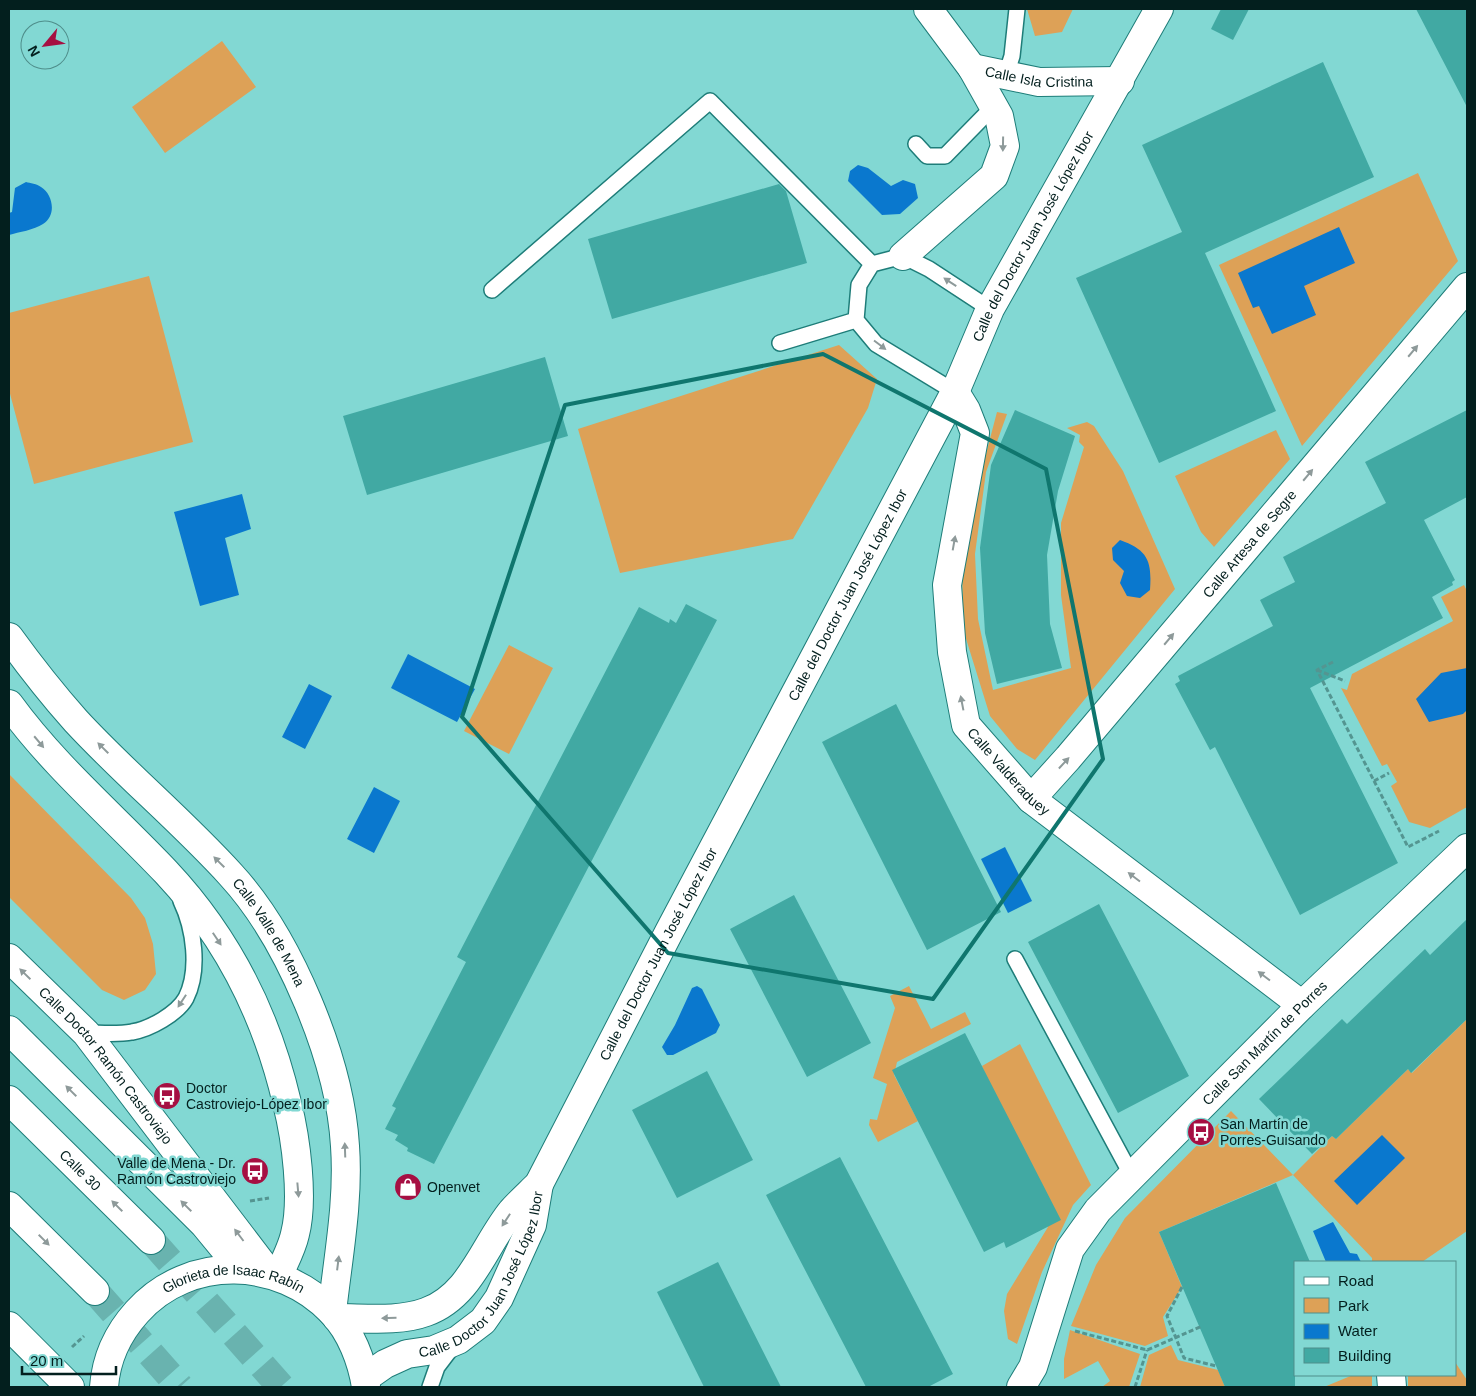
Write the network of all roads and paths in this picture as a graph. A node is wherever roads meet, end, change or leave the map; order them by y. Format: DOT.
graph roads {
  1 [pos="928,9"];
  2 [pos="1017,9"];
  3 [pos="1159,9"];
  4 [pos="972,68"];
  5 [pos="1006,75"];
  6 [pos="1120,81"];
  7 [pos="993,107"];
  8 [pos="916,144"];
  9 [pos="903,256"];
  10 [pos="872,264"];
  11 [pos="1467,287"];
  12 [pos="492,290"];
  13 [pos="990,309"];
  14 [pos="856,320"];
  15 [pos="780,343"];
  16 [pos="955,392"];
  17 [pos="9,637"];
  18 [pos="1333,662"];
  19 [pos="1316,670"];
  20 [pos="1345,682"];
  21 [pos="9,704"];
  22 [pos="1389,773"];
  23 [pos="1374,781"];
  24 [pos="1031,799"];
  25 [pos="1448,827"];
  26 [pos="1467,848"];
  27 [pos="167,873"];
  28 [pos="9,958"];
  29 [pos="1015,959"];
  30 [pos="1302,1005"];
  31 [pos="9,1030"];
  32 [pos="86,1033"];
  33 [pos="9,1100"];
  34 [pos="1132,1176"];
  35 [pos="539,1184"];
  36 [pos="9,1206"];
  37 [pos="151,1240"];
  38 [pos="241,1269"];
  39 [pos="273,1275"];
  40 [pos="1182,1288"];
  41 [pos="95,1291"];
  42 [pos="335,1315"];
  43 [pos="9,1326"];
  44 [pos="1202,1326"];
  45 [pos="1070,1330"];
  46 [pos="1175,1338"];
  47 [pos="458,1340"];
  48 [pos="1147,1350"];
  49 [pos="1216,1366"];
  50 [pos="366,1383"];
  51 [pos="70,1387"];
  52 [pos="104,1387"];
  53 [pos="430,1387"];
  54 [pos="1021,1387"];
  55 [pos="1135,1387"];
  1 -- 4 [label="main road, Calle Isla Cristina"];
  2 -- 5 [label="lane"];
  3 -- 6 [label="main road, Calle del Doctor Juan José López Ibor"];
  4 -- 5 [label="main road, Calle Isla Cristina"];
  4 -- 7 [label="main road"];
  5 -- 6 [label="main road, Calle Isla Cristina"];
  6 -- 13 [label="main road, Calle del Doctor Juan José López Ibor"];
  7 -- 8 [label="lane"];
  7 -- 9 [label="main road, one-way"];
  9 -- 10 [label="lane"];
  13 -- 9 [label="lane, one-way"];
  10 -- 12 [label="lane"];
  10 -- 14 [label="lane"];
  24 -- 11 [label="main road, Calle Artesa de Segre, one-way"];
  13 -- 16 [label="main road, Calle del Doctor Juan José López Ibor"];
  14 -- 15 [label="lane"];
  14 -- 16 [label="lane, one-way"];
  24 -- 16 [label="main road, Calle Valderaduey, one-way"];
  16 -- 35 [label="main road, Calle del Doctor Juan José López Ibor"];
  42 -- 17 [label="main road, Calle Valle de Mena, one-way"];
  18 -- 19 [label="path"];
  19 -- 20 [label="path"];
  19 -- 23 [label="path"];
  21 -- 27 [label="main road, one-way"];
  22 -- 23 [label="path"];
  23 -- 25 [label="path"];
  30 -- 24 [label="main road, Calle Valderaduey, one-way"];
  26 -- 30 [label="main road, Calle San Martín de Porres"];
  27 -- 32 [label="lane, one-way"];
  27 -- 39 [label="main road, one-way"];
  32 -- 28 [label="main road, Calle Doctor Ramón Castroviejo, one-way"];
  29 -- 34 [label="lane"];
  30 -- 34 [label="main road, Calle San Martín de Porres"];
  38 -- 31 [label="main road, one-way"];
  39 -- 32 [label="main road, Calle Doctor Ramón Castroviejo, one-way"];
  37 -- 33 [label="main road, Calle 30, one-way"];
  34 -- 54 [label="main road, Calle San Martín de Porres"];
  35 -- 42 [label="main road, Calle Doctor Juan José López Ibor, one-way"];
  35 -- 47 [label="main road, Calle Doctor Juan José López Ibor"];
  36 -- 41 [label="main road, one-way"];
  38 -- 39 [label="main road, Glorieta de Isaac Rabín"];
  38 -- 52 [label="main road, Glorieta de Isaac Rabín"];
  39 -- 42 [label="main road, Glorieta de Isaac Rabín"];
  40 -- 46 [label="path"];
  42 -- 50 [label="main road, Glorieta de Isaac Rabín"];
  43 -- 51 [label="main road"];
  44 -- 46 [label="path"];
  45 -- 48 [label="path"];
  46 -- 48 [label="path"];
  46 -- 49 [label="path"];
  47 -- 50 [label="main road, Calle Doctor Juan José López Ibor"];
  47 -- 53 [label="lane"];
  48 -- 55 [label="path"];
}
